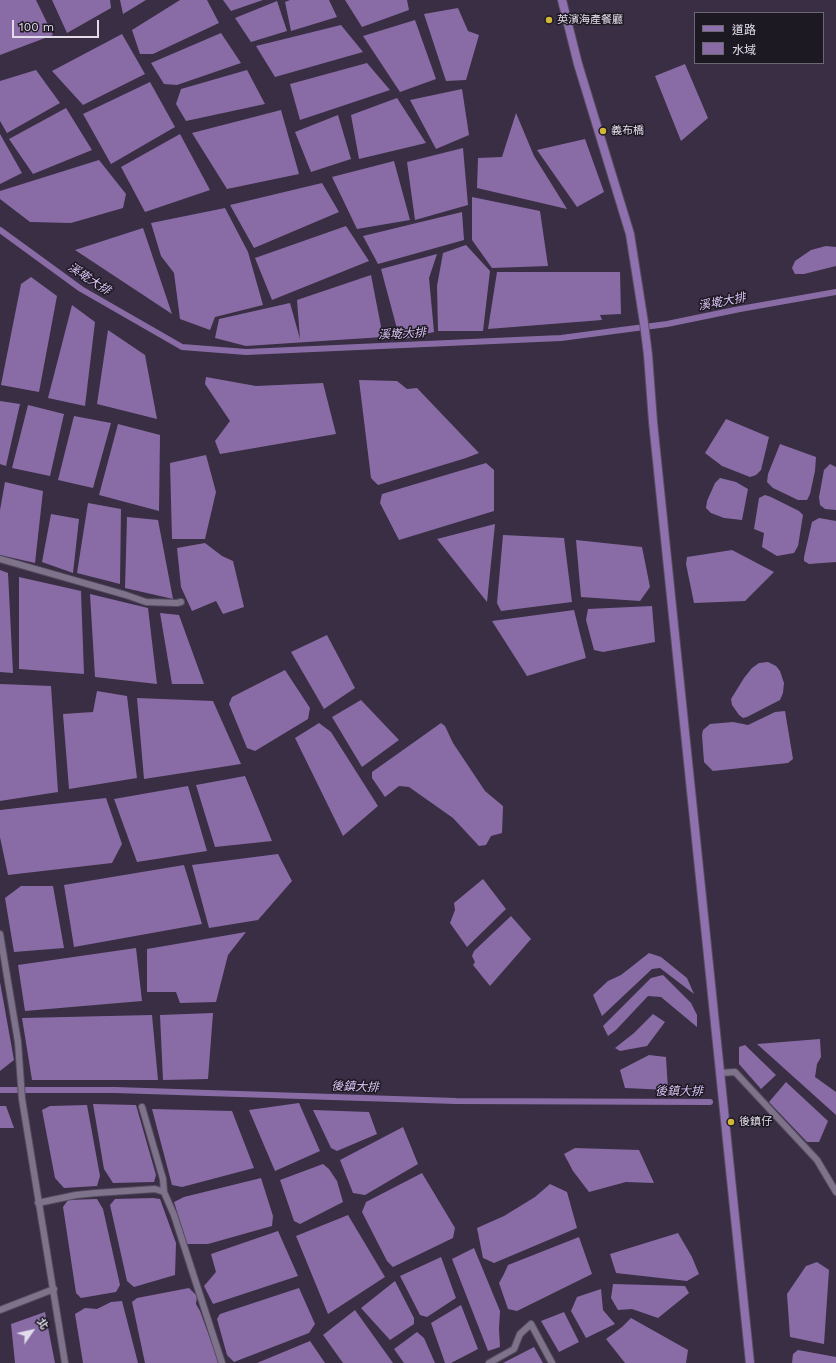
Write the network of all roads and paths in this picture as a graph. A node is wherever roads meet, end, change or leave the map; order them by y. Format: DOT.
graph roads {
  1 [pos="562,0"];
  2 [pos="0,560"];
  3 [pos="181,602"];
  4 [pos="0,934"];
  5 [pos="720,1073"];
  6 [pos="142,1107"];
  7 [pos="164,1192"];
  8 [pos="836,1192"];
  9 [pos="38,1203"];
  10 [pos="54,1289"];
  11 [pos="0,1310"];
  12 [pos="65,1363"];
  13 [pos="222,1363"];
  14 [pos="489,1363"];
  15 [pos="552,1363"];
  16 [pos="750,1363"];
  1 -- 5 [label="main road"];
  2 -- 3 [label="street"];
  4 -- 9 [label="street"];
  5 -- 8 [label="street"];
  5 -- 16 [label="main road"];
  6 -- 7 [label="street"];
  7 -- 9 [label="street"];
  7 -- 13 [label="street"];
  9 -- 10 [label="street"];
  10 -- 11 [label="street"];
  10 -- 12 [label="street"];
  14 -- 15 [label="street"];
}
